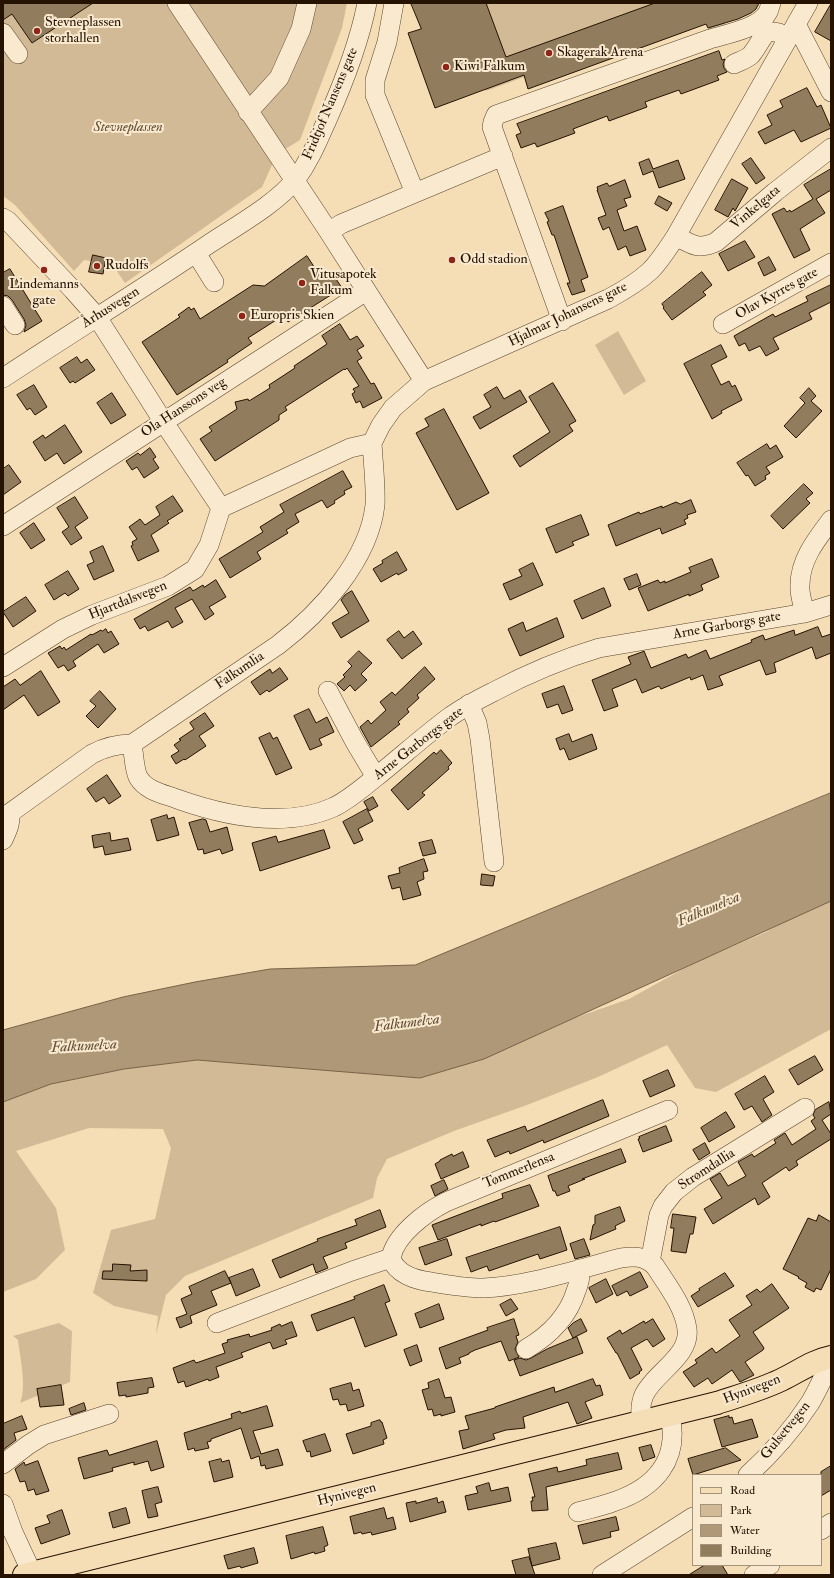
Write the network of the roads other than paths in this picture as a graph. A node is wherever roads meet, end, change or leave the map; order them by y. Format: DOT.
graph roads {
  1 [pos="177,3"];
  2 [pos="307,3"];
  3 [pos="367,3"];
  4 [pos="394,3"];
  5 [pos="771,3"];
  6 [pos="808,3"];
  7 [pos="792,31"];
  8 [pos="3,33"];
  9 [pos="18,54"];
  10 [pos="734,64"];
  11 [pos="831,92"];
  12 [pos="248,112"];
  13 [pos="831,148"];
  14 [pos="503,156"];
  15 [pos="294,180"];
  16 [pos="415,193"];
  17 [pos="5,221"];
  18 [pos="328,232"];
  19 [pos="676,236"];
  20 [pos="196,253"];
  21 [pos="831,263"];
  22 [pos="214,282"];
  23 [pos="366,291"];
  24 [pos="3,306"];
  25 [pos="97,317"];
  26 [pos="562,321"];
  27 [pos="724,324"];
  28 [pos="16,325"];
  29 [pos="3,378"];
  30 [pos="424,381"];
  31 [pos="163,422"];
  32 [pos="372,443"];
  33 [pos="222,508"];
  34 [pos="831,520"];
  35 [pos="3,526"];
  36 [pos="831,605"];
  37 [pos="805,613"];
  38 [pos="3,667"];
  39 [pos="328,691"];
  40 [pos="469,704"];
  41 [pos="132,744"];
  42 [pos="376,777"];
  43 [pos="6,816"];
  44 [pos="3,840"];
  45 [pos="494,862"];
  46 [pos="805,1108"];
  47 [pos="668,1110"];
  48 [pos="391,1258"];
  49 [pos="653,1264"];
  50 [pos="579,1269"];
  51 [pos="217,1323"];
  52 [pos="526,1349"];
  53 [pos="831,1357"];
  54 [pos="831,1361"];
  55 [pos="109,1414"];
  56 [pos="670,1415"];
  57 [pos="642,1422"];
  58 [pos="3,1464"];
  59 [pos="749,1474"];
  60 [pos="3,1504"];
  61 [pos="578,1512"];
  62 [pos="692,1518"];
  63 [pos="831,1523"];
  64 [pos="822,1529"];
  65 [pos="768,1566"];
  66 [pos="28,1574"];
  67 [pos="602,1575"];
  68 [pos="754,1575"];
  1 -- 12 [label="street"];
  2 -- 12 [label="street"];
  3 -- 15 [label="street, Fridtjof Nansens gate"];
  4 -- 16 [label="street"];
  5 -- 14 [label="street"];
  6 -- 7 [label="street, Hjalmar Johansens gate"];
  7 -- 10 [label="street"];
  7 -- 11 [label="street"];
  7 -- 19 [label="street, Hjalmar Johansens gate"];
  8 -- 9 [label="street"];
  12 -- 15 [label="street"];
  13 -- 19 [label="street, Vinkelgata"];
  14 -- 16 [label="street"];
  14 -- 26 [label="street"];
  15 -- 18 [label="street"];
  15 -- 20 [label="street, Århusvegen"];
  16 -- 18 [label="street"];
  17 -- 25 [label="street"];
  18 -- 23 [label="street"];
  19 -- 26 [label="street, Hjalmar Johansens gate"];
  20 -- 22 [label="street"];
  20 -- 25 [label="street, Århusvegen"];
  21 -- 27 [label="street, Olav Kyrres gate"];
  23 -- 30 [label="street"];
  23 -- 31 [label="street, Ola Hanssons veg"];
  24 -- 28 [label="street"];
  25 -- 29 [label="street, Århusvegen"];
  25 -- 31 [label="street"];
  26 -- 30 [label="street, Hjalmar Johansens gate"];
  30 -- 32 [label="street, Hjalmar Johansens gate"];
  31 -- 33 [label="street"];
  31 -- 35 [label="street, Ola Hanssons veg"];
  32 -- 33 [label="street"];
  32 -- 41 [label="street, Falkumlia"];
  33 -- 38 [label="street, Hjartdalsvegen"];
  34 -- 37 [label="street"];
  36 -- 37 [label="street, Arne Garborgs gate"];
  37 -- 40 [label="street, Arne Garborgs gate"];
  39 -- 42 [label="street"];
  40 -- 42 [label="street, Arne Garborgs gate"];
  40 -- 45 [label="street"];
  41 -- 42 [label="street, Arne Garborgs gate"];
  41 -- 43 [label="street, Falkumlia"];
  43 -- 44 [label="street"];
  46 -- 49 [label="street, Strømdallia"];
  47 -- 48 [label="street, Tømmerlensa"];
  48 -- 50 [label="street"];
  48 -- 51 [label="street"];
  49 -- 50 [label="street"];
  49 -- 57 [label="street"];
  50 -- 52 [label="street"];
  53 -- 56 [label="main road, Hynivegen"];
  54 -- 59 [label="street, Gulsetvegen"];
  55 -- 58 [label="street"];
  56 -- 57 [label="main road, Hynivegen"];
  56 -- 61 [label="street"];
  57 -- 66 [label="main road, Hynivegen"];
  60 -- 66 [label="street"];
  62 -- 67 [label="street"];
  63 -- 64 [label="street"];
  65 -- 68 [label="street"];
}
